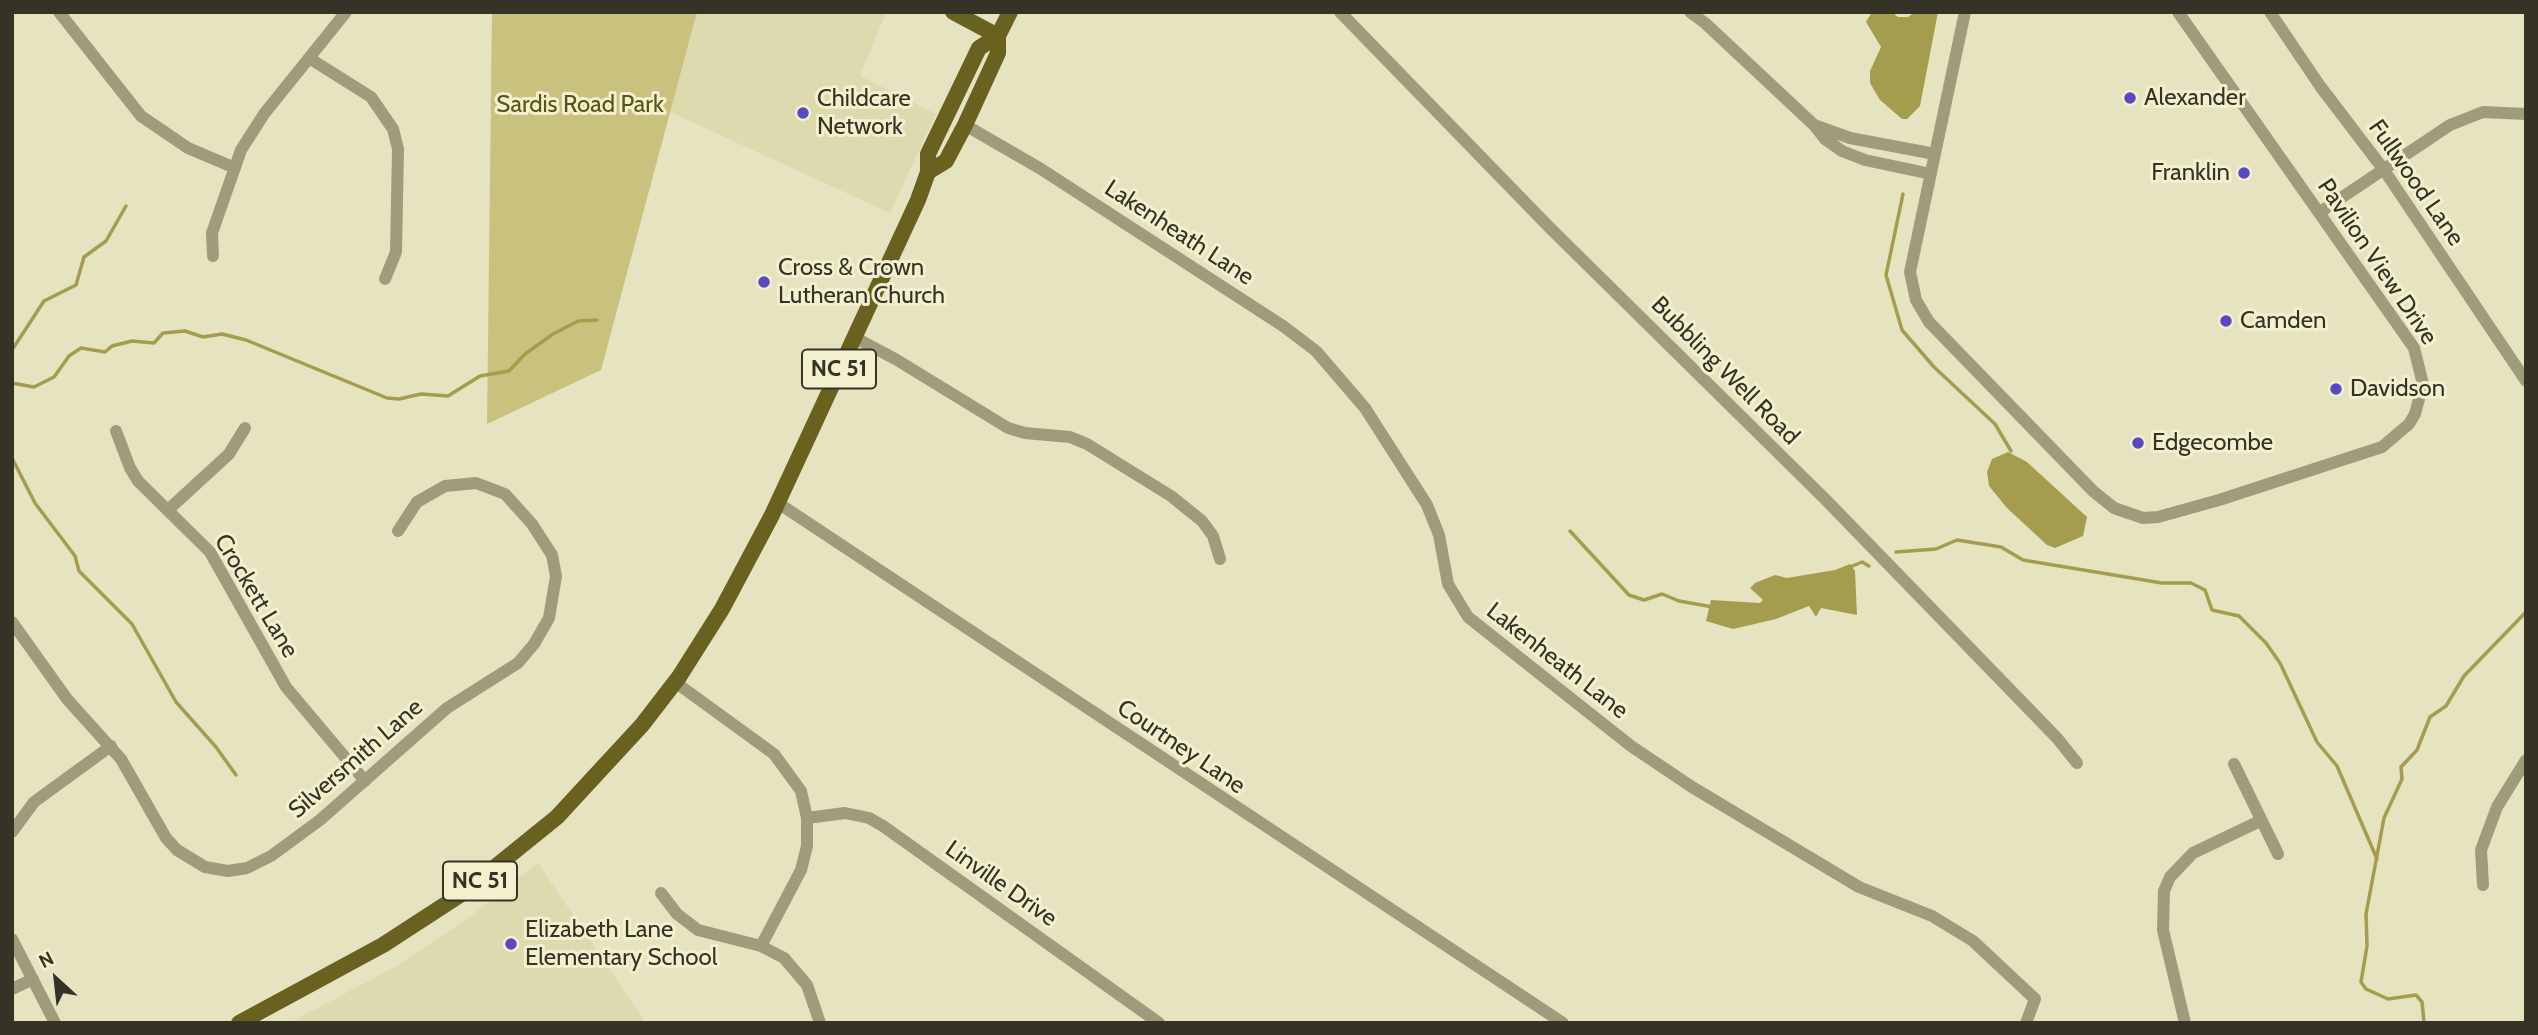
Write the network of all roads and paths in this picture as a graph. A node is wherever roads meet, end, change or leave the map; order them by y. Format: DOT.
graph roads {
  1 [pos="60,12"];
  2 [pos="346,12"];
  3 [pos="953,12"];
  4 [pos="1010,12"];
  5 [pos="1340,12"];
  6 [pos="1690,12"];
  7 [pos="1965,12"];
  8 [pos="2178,12"];
  9 [pos="2270,12"];
  10 [pos="998,36"];
  11 [pos="309,58"];
  12 [pos="2526,114"];
  13 [pos="965,125"];
  14 [pos="1814,125"];
  15 [pos="1935,154"];
  16 [pos="235,168"];
  17 [pos="2384,170"];
  18 [pos="928,172"];
  19 [pos="1931,174"];
  20 [pos="2319,212"];
  21 [pos="213,256"];
  22 [pos="385,279"];
  23 [pos="854,337"];
  24 [pos="2526,381"];
  25 [pos="245,428"];
  26 [pos="116,431"];
  27 [pos="778,503"];
  28 [pos="168,510"];
  29 [pos="398,531"];
  30 [pos="1220,559"];
  31 [pos="12,622"];
  32 [pos="675,682"];
  33 [pos="111,746"];
  34 [pos="2526,760"];
  35 [pos="2077,763"];
  36 [pos="2234,764"];
  37 [pos="365,781"];
  38 [pos="807,818"];
  39 [pos="2260,821"];
  40 [pos="12,832"];
  41 [pos="2278,853"];
  42 [pos="2483,885"];
  43 [pos="661,893"];
  44 [pos="12,939"];
  45 [pos="761,946"];
  46 [pos="33,979"];
  47 [pos="12,989"];
  48 [pos="55,1023"];
  49 [pos="239,1023"];
  50 [pos="820,1023"];
  51 [pos="1159,1023"];
  52 [pos="1563,1023"];
  53 [pos="2026,1023"];
  54 [pos="2185,1023"];
  1 -- 16 [label="street"];
  2 -- 11 [label="street"];
  3 -- 10 [label="main road"];
  4 -- 10 [label="main road, NC 51"];
  5 -- 35 [label="street, Bubbling Well Road"];
  6 -- 14 [label="street"];
  7 -- 15 [label="street, Pavilion View Drive"];
  8 -- 20 [label="street, Pavilion View Drive"];
  9 -- 17 [label="street, Fullwood Lane"];
  10 -- 13 [label="main road, NC 51"];
  10 -- 18 [label="main road, NC 51"];
  11 -- 16 [label="street"];
  11 -- 22 [label="street"];
  12 -- 17 [label="street"];
  13 -- 18 [label="main road, NC 51"];
  13 -- 53 [label="street, Lakenheath Lane"];
  14 -- 15 [label="street"];
  14 -- 19 [label="street"];
  15 -- 19 [label="street, Pavilion View Drive"];
  16 -- 21 [label="street"];
  17 -- 20 [label="street"];
  17 -- 24 [label="street, Fullwood Lane"];
  18 -- 23 [label="main road, NC 51"];
  19 -- 20 [label="street, Pavilion View Drive"];
  23 -- 27 [label="main road, NC 51"];
  23 -- 30 [label="street"];
  25 -- 28 [label="street"];
  26 -- 28 [label="street, Crockett Lane"];
  27 -- 32 [label="main road, NC 51"];
  27 -- 52 [label="street, Courtney Lane"];
  28 -- 37 [label="street, Crockett Lane"];
  29 -- 37 [label="street, Silversmith Lane"];
  31 -- 33 [label="street, Silversmith Lane"];
  32 -- 38 [label="street"];
  32 -- 49 [label="main road, NC 51"];
  33 -- 37 [label="street, Silversmith Lane"];
  33 -- 40 [label="street"];
  34 -- 42 [label="street"];
  36 -- 39 [label="street"];
  38 -- 45 [label="street"];
  38 -- 51 [label="street, Linville Drive"];
  39 -- 41 [label="street"];
  39 -- 54 [label="street"];
  43 -- 45 [label="street"];
  44 -- 46 [label="street"];
  45 -- 50 [label="street"];
  46 -- 47 [label="street"];
  46 -- 48 [label="street"];
}
